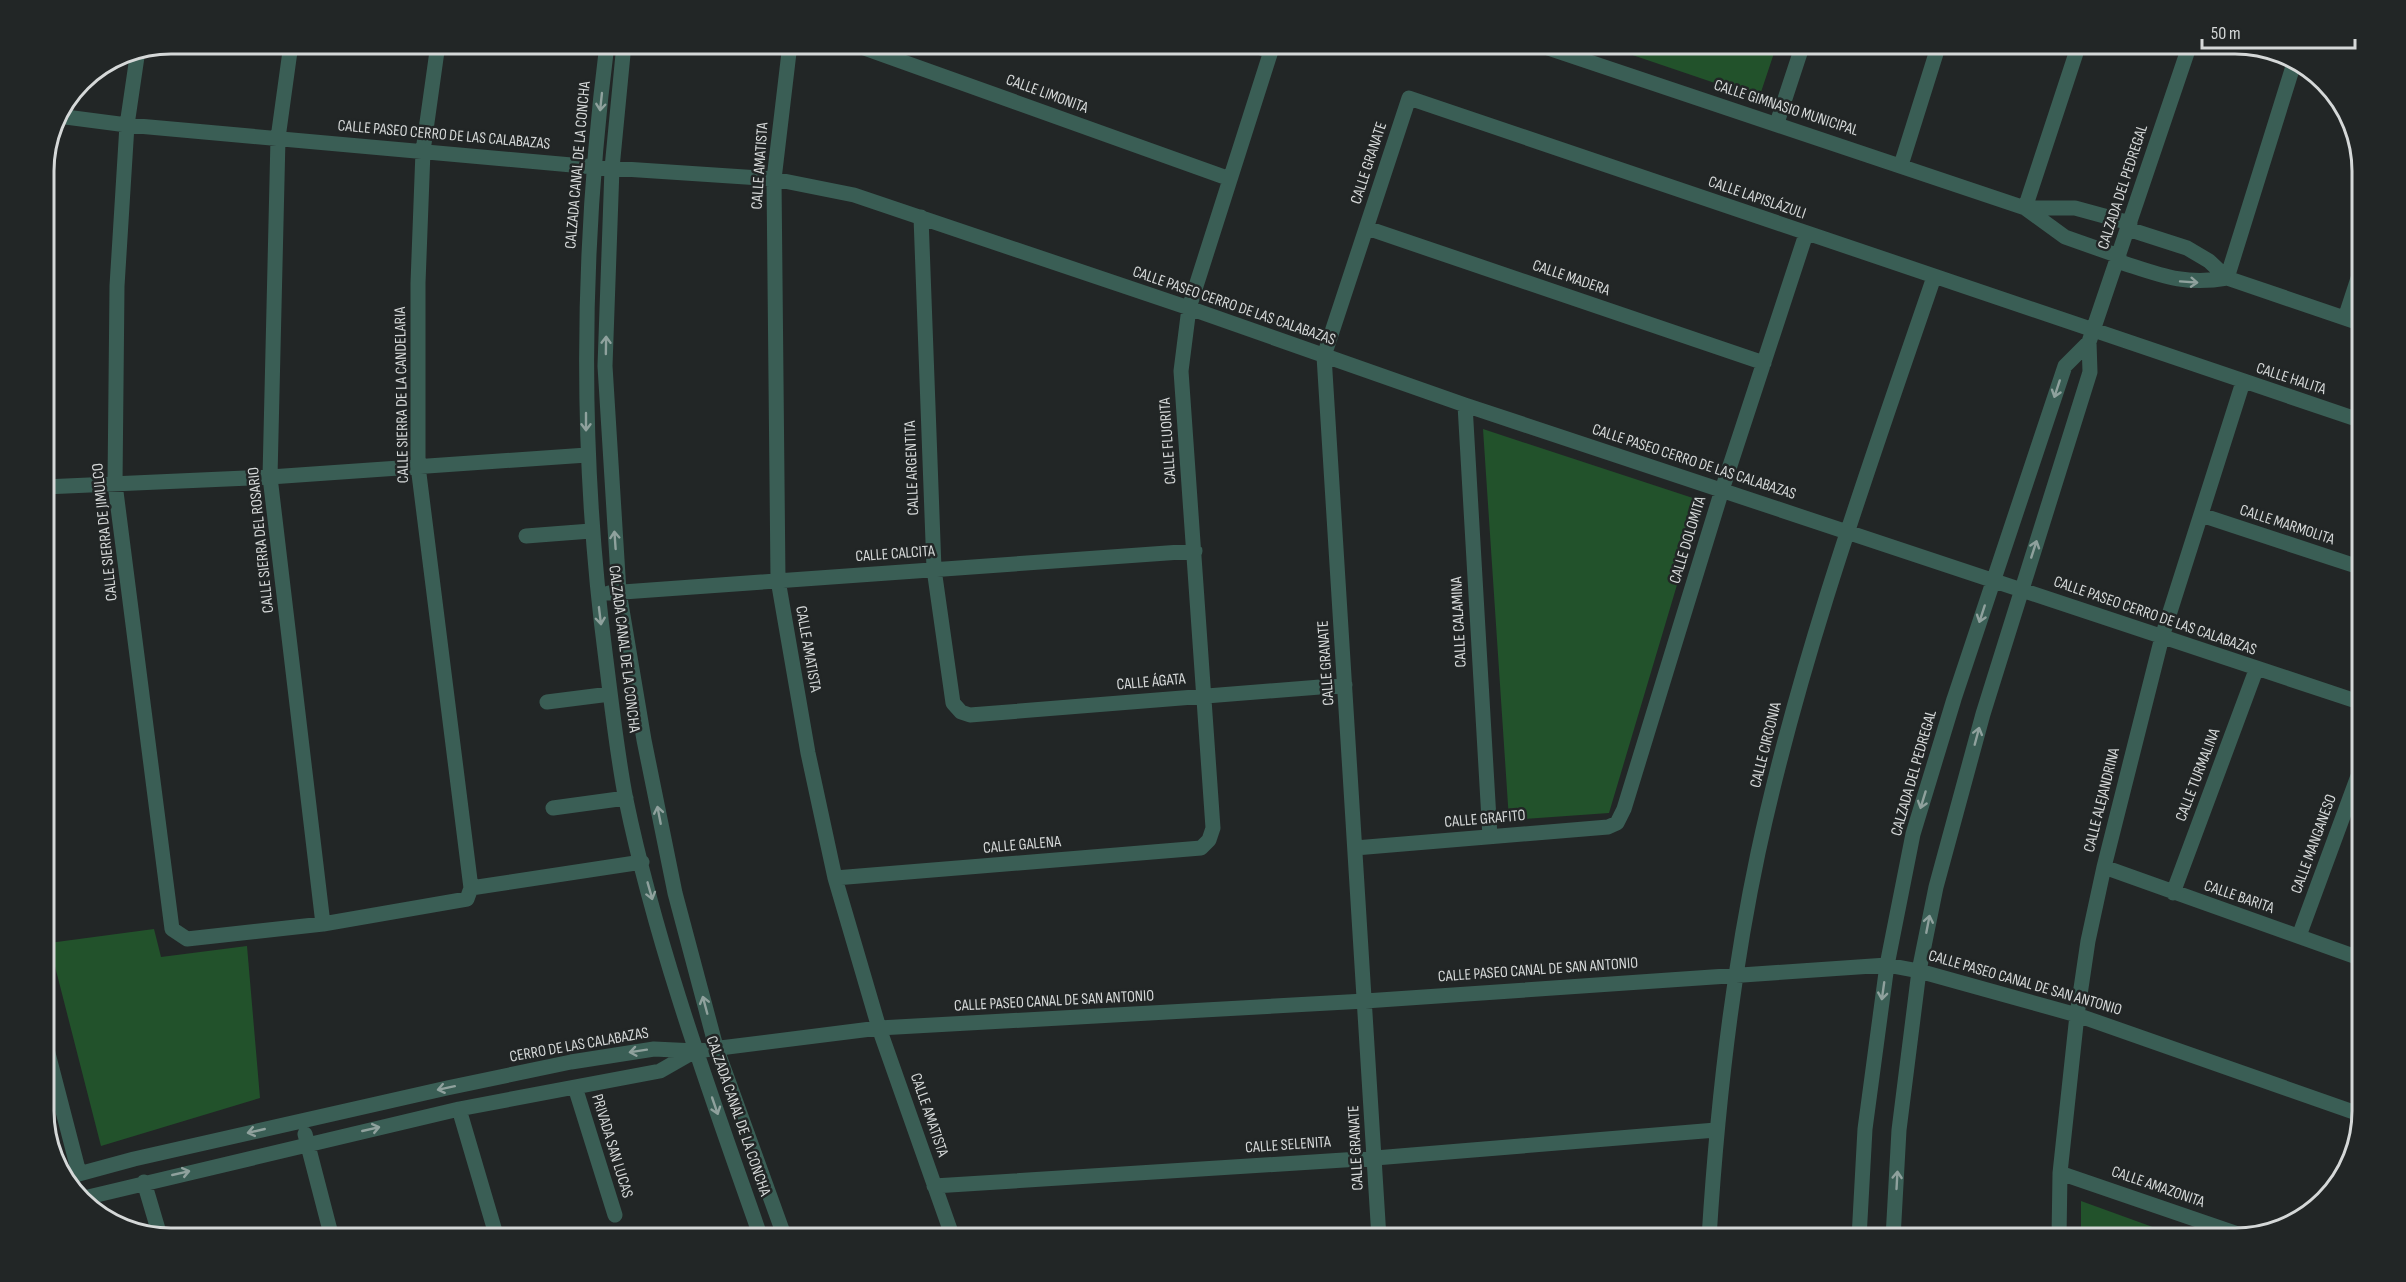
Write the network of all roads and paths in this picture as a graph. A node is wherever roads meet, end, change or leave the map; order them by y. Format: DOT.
graph roads {
  1 [pos="290,54"];
  2 [pos="437,54"];
  3 [pos="606,54"];
  4 [pos="623,54"];
  5 [pos="789,54"];
  6 [pos="881,54"];
  7 [pos="1270,54"];
  8 [pos="1565,54"];
  9 [pos="1582,54"];
  10 [pos="1800,54"];
  11 [pos="1936,54"];
  12 [pos="2076,54"];
  13 [pos="2187,54"];
  14 [pos="137,59"];
  15 [pos="1580,59"];
  16 [pos="2292,69"];
  17 [pos="1409,98"];
  18 [pos="67,117"];
  19 [pos="1777,123"];
  20 [pos="127,125"];
  21 [pos="278,138"];
  22 [pos="423,151"];
  23 [pos="1900,165"];
  24 [pos="594,167"];
  25 [pos="612,168"];
  26 [pos="774,179"];
  27 [pos="1230,179"];
  28 [pos="2025,208"];
  29 [pos="921,217"];
  30 [pos="2129,226"];
  31 [pos="1367,228"];
  32 [pos="1806,234"];
  33 [pos="2118,259"];
  34 [pos="1934,277"];
  35 [pos="2227,278"];
  36 [pos="2352,297"];
  37 [pos="1189,308"];
  38 [pos="2345,318"];
  39 [pos="2352,320"];
  40 [pos="2092,336"];
  41 [pos="1324,357"];
  42 [pos="1764,363"];
  43 [pos="2243,382"];
  44 [pos="1465,405"];
  45 [pos="2352,419"];
  46 [pos="587,455"];
  47 [pos="418,466"];
  48 [pos="270,477"];
  49 [pos="115,484"];
  50 [pos="54,487"];
  51 [pos="1722,490"];
  52 [pos="2201,515"];
  53 [pos="591,531"];
  54 [pos="1847,532"];
  55 [pos="526,536"];
  56 [pos="1195,551"];
  57 [pos="2352,565"];
  58 [pos="934,569"];
  59 [pos="778,580"];
  60 [pos="1994,580"];
  61 [pos="2021,590"];
  62 [pos="619,592"];
  63 [pos="597,594"];
  64 [pos="2162,637"];
  65 [pos="2256,670"];
  66 [pos="1345,685"];
  67 [pos="610,694"];
  68 [pos="1203,695"];
  69 [pos="2352,700"];
  70 [pos="547,702"];
  71 [pos="961,712"];
  72 [pos="2352,793"];
  73 [pos="626,798"];
  74 [pos="553,808"];
  75 [pos="1617,823"];
  76 [pos="1490,837"];
  77 [pos="1209,840"];
  78 [pos="1355,848"];
  79 [pos="642,862"];
  80 [pos="2104,867"];
  81 [pos="835,878"];
  82 [pos="471,888"];
  83 [pos="2173,893"];
  84 [pos="323,924"];
  85 [pos="2300,936"];
  86 [pos="2352,955"];
  87 [pos="1887,965"];
  88 [pos="1919,971"];
  89 [pos="1736,974"];
  90 [pos="1365,1001"];
  91 [pos="2077,1015"];
  92 [pos="879,1028"];
  93 [pos="716,1047"];
  94 [pos="696,1051"];
  95 [pos="54,1077"];
  96 [pos="575,1087"];
  97 [pos="459,1109"];
  98 [pos="2352,1112"];
  99 [pos="302,1121"];
  100 [pos="1716,1130"];
  101 [pos="308,1144"];
  102 [pos="1375,1158"];
  103 [pos="79,1173"];
  104 [pos="2060,1173"];
  105 [pos="73,1175"];
  106 [pos="144,1182"];
  107 [pos="934,1186"];
  108 [pos="91,1196"];
  109 [pos="615,1215"];
  110 [pos="157,1227"];
  111 [pos="329,1228"];
  112 [pos="494,1228"];
  113 [pos="757,1228"];
  114 [pos="781,1228"];
  115 [pos="949,1228"];
  116 [pos="1378,1228"];
  117 [pos="1710,1228"];
  118 [pos="1860,1228"];
  119 [pos="1894,1228"];
  120 [pos="2059,1228"];
  121 [pos="2221,1228"];
  1 -- 21 [label="street, CALLE SIERRA DEL ROSARIO"];
  2 -- 22 [label="street, CALLE SIERRA DE LA CANDELARIA"];
  3 -- 24 [label="street, CALZADA CANAL DE LA CONCHA, one-way"];
  4 -- 25 [label="street, CALZADA CANAL DE LA CONCHA"];
  5 -- 26 [label="street, CALLE AMATISTA"];
  6 -- 27 [label="street, CALLE LIMONITA"];
  7 -- 27 [label="street, CALLE FLUORITA"];
  8 -- 15 [label="street, CALLE GIMNASIO MUNICIPAL"];
  9 -- 15 [label="street"];
  10 -- 19 [label="street"];
  11 -- 23 [label="street"];
  12 -- 28 [label="street"];
  13 -- 30 [label="street, CALZADA DEL PEDREGAL"];
  14 -- 20 [label="street, CALLE SIERRA DE JIMULCO"];
  15 -- 19 [label="street, CALLE GIMNASIO MUNICIPAL"];
  16 -- 35 [label="street"];
  17 -- 31 [label="street, CALLE GRANATE"];
  17 -- 32 [label="street, CALLE LAPISLÁZULI"];
  18 -- 20 [label="street, CALLE PASEO CERRO DE LAS CALABAZAS"];
  19 -- 23 [label="street, CALLE GIMNASIO MUNICIPAL"];
  20 -- 21 [label="street, CALLE PASEO CERRO DE LAS CALABAZAS"];
  20 -- 49 [label="street, CALLE SIERRA DE JIMULCO"];
  21 -- 22 [label="street, CALLE PASEO CERRO DE LAS CALABAZAS"];
  21 -- 48 [label="street, CALLE SIERRA DEL ROSARIO"];
  22 -- 24 [label="street, CALLE PASEO CERRO DE LAS CALABAZAS"];
  22 -- 47 [label="street, CALLE SIERRA DE LA CANDELARIA"];
  23 -- 28 [label="street, CALLE GIMNASIO MUNICIPAL"];
  24 -- 25 [label="street, CALLE PASEO CERRO DE LAS CALABAZAS"];
  24 -- 46 [label="street, CALZADA CANAL DE LA CONCHA, one-way"];
  25 -- 26 [label="street, CALLE PASEO CERRO DE LAS CALABAZAS"];
  62 -- 25 [label="street, CALZADA CANAL DE LA CONCHA, one-way"];
  26 -- 29 [label="street, CALLE PASEO CERRO DE LAS CALABAZAS"];
  26 -- 59 [label="street, CALLE AMATISTA"];
  27 -- 37 [label="street, CALLE FLUORITA"];
  28 -- 30 [label="street, CALLE GIMNASIO MUNICIPAL"];
  28 -- 33 [label="street, CALLE GIMNASIO MUNICIPAL"];
  29 -- 37 [label="street, CALLE PASEO CERRO DE LAS CALABAZAS"];
  29 -- 58 [label="street, CALLE ARGENTITA"];
  30 -- 33 [label="street, CALZADA DEL PEDREGAL"];
  30 -- 35 [label="street, CALLE GIMNASIO MUNICIPAL"];
  31 -- 41 [label="street, CALLE GRANATE"];
  31 -- 42 [label="street, CALLE MADERA"];
  32 -- 34 [label="street, CALLE LAPISLÁZULI"];
  32 -- 42 [label="street, CALLE DOLOMITA"];
  33 -- 35 [label="street, CALLE GIMNASIO MUNICIPAL, one-way"];
  33 -- 40 [label="street, CALZADA DEL PEDREGAL"];
  34 -- 40 [label="street, CALLE LAPISLÁZULI"];
  34 -- 54 [label="street, CALLE CIRCONIA"];
  35 -- 38 [label="street"];
  36 -- 38 [label="street"];
  37 -- 41 [label="street, CALLE PASEO CERRO DE LAS CALABAZAS"];
  37 -- 56 [label="street, CALLE FLUORITA"];
  38 -- 39 [label="street"];
  40 -- 43 [label="street, CALLE HALITA"];
  40 -- 60 [label="street, CALZADA DEL PEDREGAL, one-way"];
  61 -- 40 [label="street, CALZADA DEL PEDREGAL, one-way"];
  41 -- 44 [label="street, CALLE PASEO CERRO DE LAS CALABAZAS"];
  41 -- 66 [label="street, CALLE GRANATE"];
  42 -- 51 [label="street, CALLE DOLOMITA"];
  43 -- 45 [label="street, CALLE HALITA"];
  43 -- 52 [label="street, CALLE ALEJANDRINA"];
  44 -- 51 [label="street, CALLE PASEO CERRO DE LAS CALABAZAS"];
  44 -- 76 [label="street, CALLE CALAMINA"];
  46 -- 47 [label="street"];
  46 -- 53 [label="street, CALZADA CANAL DE LA CONCHA"];
  47 -- 48 [label="street"];
  47 -- 82 [label="street, CALLE SIERRA DE LA CANDELARIA"];
  48 -- 49 [label="street"];
  48 -- 84 [label="street, CALLE SIERRA DEL ROSARIO"];
  49 -- 50 [label="street"];
  49 -- 84 [label="street, CALLE SIERRA DE JIMULCO"];
  51 -- 54 [label="street, CALLE PASEO CERRO DE LAS CALABAZAS"];
  51 -- 75 [label="street, CALLE DOLOMITA"];
  52 -- 57 [label="street, CALLE MARMOLITA"];
  52 -- 64 [label="street, CALLE ALEJANDRINA"];
  53 -- 55 [label="street"];
  53 -- 63 [label="street, CALZADA CANAL DE LA CONCHA"];
  54 -- 60 [label="street, CALLE PASEO CERRO DE LAS CALABAZAS"];
  54 -- 89 [label="street, CALLE CIRCONIA"];
  56 -- 58 [label="street, CALLE CALCITA"];
  56 -- 68 [label="street, CALLE FLUORITA"];
  58 -- 59 [label="street, CALLE CALCITA"];
  58 -- 71 [label="street, CALLE ARGENTITA"];
  59 -- 62 [label="street, CALLE CALCITA"];
  59 -- 81 [label="street, CALLE AMATISTA"];
  60 -- 61 [label="street, CALLE PASEO CERRO DE LAS CALABAZAS"];
  60 -- 87 [label="street, CALZADA DEL PEDREGAL, one-way"];
  61 -- 64 [label="street, CALLE PASEO CERRO DE LAS CALABAZAS"];
  88 -- 61 [label="street, CALZADA DEL PEDREGAL, one-way"];
  62 -- 63 [label="street, CALLE CALCITA"];
  93 -- 62 [label="street, CALZADA CANAL DE LA CONCHA, one-way"];
  63 -- 67 [label="street, CALZADA CANAL DE LA CONCHA, one-way"];
  64 -- 65 [label="street, CALLE PASEO CERRO DE LAS CALABAZAS"];
  64 -- 80 [label="street, CALLE ALEJANDRINA"];
  65 -- 69 [label="street, CALLE PASEO CERRO DE LAS CALABAZAS"];
  65 -- 83 [label="street, CALLE TURMALINA"];
  66 -- 68 [label="street, CALLE ÁGATA"];
  66 -- 78 [label="street, CALLE GRANATE"];
  67 -- 70 [label="street"];
  67 -- 73 [label="street, CALZADA CANAL DE LA CONCHA"];
  68 -- 71 [label="street, CALLE ÁGATA"];
  68 -- 77 [label="street, CALLE FLUORITA"];
  72 -- 85 [label="street, CALLE MANGANESO"];
  73 -- 74 [label="street"];
  73 -- 79 [label="street, CALZADA CANAL DE LA CONCHA"];
  75 -- 76 [label="street, CALLE GRAFITO"];
  76 -- 78 [label="street, CALLE GRAFITO"];
  77 -- 81 [label="street, CALLE GALENA"];
  78 -- 90 [label="street, CALLE GRANATE"];
  79 -- 82 [label="street"];
  79 -- 94 [label="street, CALZADA CANAL DE LA CONCHA, one-way"];
  80 -- 83 [label="street, CALLE BARITA"];
  80 -- 91 [label="street, CALLE ALEJANDRINA"];
  81 -- 92 [label="street, CALLE AMATISTA"];
  82 -- 84 [label="street"];
  83 -- 85 [label="street, CALLE BARITA"];
  85 -- 86 [label="street, CALLE BARITA"];
  87 -- 88 [label="street, CALLE PASEO CANAL DE SAN ANTONIO"];
  87 -- 89 [label="street, CALLE PASEO CANAL DE SAN ANTONIO"];
  87 -- 118 [label="street, CALZADA DEL PEDREGAL, one-way"];
  88 -- 91 [label="street, CALLE PASEO CANAL DE SAN ANTONIO"];
  119 -- 88 [label="street, CALZADA DEL PEDREGAL, one-way"];
  89 -- 90 [label="street, CALLE PASEO CANAL DE SAN ANTONIO"];
  89 -- 100 [label="street, CALLE CIRCONIA"];
  90 -- 92 [label="street, CALLE PASEO CANAL DE SAN ANTONIO"];
  90 -- 102 [label="street, CALLE GRANATE"];
  91 -- 98 [label="street, CALLE PASEO CANAL DE SAN ANTONIO"];
  91 -- 104 [label="street, CALLE ALEJANDRINA"];
  92 -- 93 [label="street, CALLE PASEO CANAL DE SAN ANTONIO"];
  92 -- 107 [label="street, CALLE AMATISTA"];
  93 -- 94 [label="street, CALLE PASEO CANAL DE SAN ANTONIO"];
  93 -- 114 [label="street, CALZADA CANAL DE LA CONCHA"];
  94 -- 96 [label="street"];
  94 -- 99 [label="street, CERRO DE LAS CALABAZAS, one-way"];
  94 -- 113 [label="street, CALZADA CANAL DE LA CONCHA, one-way"];
  95 -- 103 [label="street"];
  96 -- 97 [label="street"];
  96 -- 109 [label="street, PRIVADA SAN LUCAS"];
  101 -- 97 [label="street, one-way"];
  97 -- 112 [label="street"];
  99 -- 101 [label="street"];
  99 -- 103 [label="street, CERRO DE LAS CALABAZAS, one-way"];
  100 -- 102 [label="street, CALLE SELENITA"];
  100 -- 117 [label="street, CALLE CIRCONIA"];
  106 -- 101 [label="street, one-way"];
  101 -- 111 [label="street"];
  102 -- 107 [label="street, CALLE SELENITA"];
  102 -- 116 [label="street, CALLE GRANATE"];
  103 -- 105 [label="street, CERRO DE LAS CALABAZAS"];
  104 -- 120 [label="street, CALLE ALEJANDRINA"];
  104 -- 121 [label="street, CALLE AMAZONITA"];
  106 -- 108 [label="street"];
  106 -- 110 [label="street"];
  107 -- 115 [label="street, CALLE AMATISTA"];
}
